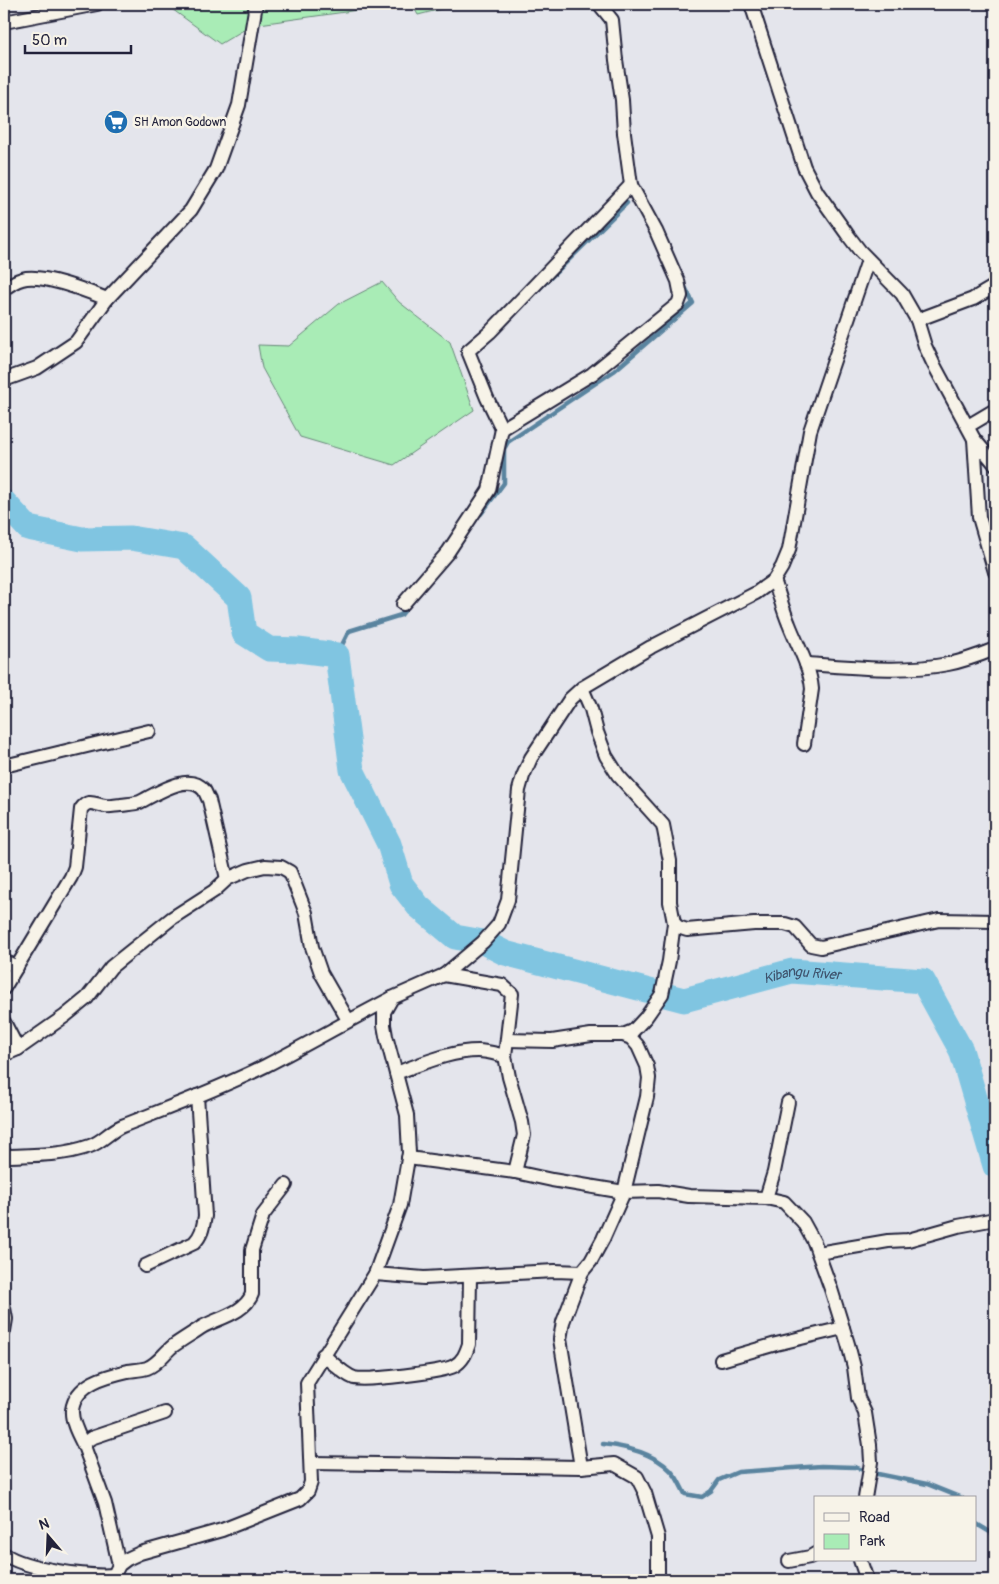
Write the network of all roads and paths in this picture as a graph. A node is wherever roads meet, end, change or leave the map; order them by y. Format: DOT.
graph roads {
  1 [pos="97,4"];
  2 [pos="256,4"];
  3 [pos="599,4"];
  4 [pos="751,4"];
  5 [pos="4,22"];
  6 [pos="631,185"];
  7 [pos="868,260"];
  8 [pos="995,286"];
  9 [pos="4,288"];
  10 [pos="107,299"];
  11 [pos="917,320"];
  12 [pos="4,380"];
  13 [pos="995,410"];
  14 [pos="968,426"];
  15 [pos="502,430"];
  16 [pos="974,439"];
  17 [pos="995,464"];
  18 [pos="995,572"];
  19 [pos="774,580"];
  20 [pos="404,604"];
  21 [pos="995,649"];
  22 [pos="806,664"];
  23 [pos="582,688"];
  24 [pos="149,731"];
  25 [pos="804,744"];
  26 [pos="4,766"];
  27 [pos="227,879"];
  28 [pos="995,920"];
  29 [pos="674,923"];
  30 [pos="4,961"];
  31 [pos="17,967"];
  32 [pos="444,975"];
  33 [pos="4,988"];
  34 [pos="392,998"];
  35 [pos="348,1020"];
  36 [pos="4,1022"];
  37 [pos="623,1035"];
  38 [pos="507,1040"];
  39 [pos="18,1049"];
  40 [pos="4,1055"];
  41 [pos="505,1056"];
  42 [pos="396,1072"];
  43 [pos="197,1096"];
  44 [pos="788,1102"];
  45 [pos="4,1156"];
  46 [pos="408,1158"];
  47 [pos="515,1172"];
  48 [pos="286,1185"];
  49 [pos="624,1192"];
  50 [pos="766,1198"];
  51 [pos="995,1219"];
  52 [pos="818,1253"];
  53 [pos="146,1266"];
  54 [pos="582,1272"];
  55 [pos="375,1274"];
  56 [pos="470,1276"];
  57 [pos="4,1308"];
  58 [pos="843,1328"];
  59 [pos="4,1331"];
  60 [pos="323,1355"];
  61 [pos="721,1360"];
  62 [pos="165,1413"];
  63 [pos="84,1446"];
  64 [pos="311,1463"];
  65 [pos="581,1466"];
  66 [pos="865,1496"];
  67 [pos="4,1555"];
  68 [pos="814,1555"];
  69 [pos="789,1560"];
  70 [pos="861,1562"];
  71 [pos="117,1574"];
  72 [pos="658,1580"];
  73 [pos="867,1580"];
  1 -- 5 [label="street"];
  2 -- 10 [label="street"];
  3 -- 6 [label="street"];
  4 -- 7 [label="street"];
  6 -- 15 [label="street"];
  6 -- 15 [label="street"];
  7 -- 11 [label="street"];
  7 -- 19 [label="street"];
  8 -- 11 [label="street"];
  9 -- 10 [label="street"];
  10 -- 12 [label="street"];
  11 -- 14 [label="street"];
  13 -- 14 [label="street"];
  14 -- 16 [label="street"];
  15 -- 20 [label="street"];
  16 -- 17 [label="street"];
  16 -- 18 [label="street"];
  19 -- 22 [label="street"];
  19 -- 23 [label="street"];
  21 -- 22 [label="street"];
  22 -- 25 [label="street"];
  23 -- 29 [label="street"];
  23 -- 32 [label="street"];
  24 -- 26 [label="street"];
  27 -- 31 [label="street"];
  27 -- 35 [label="street"];
  27 -- 39 [label="street"];
  28 -- 29 [label="street"];
  29 -- 37 [label="street"];
  30 -- 31 [label="street"];
  31 -- 33 [label="street"];
  32 -- 34 [label="street"];
  32 -- 38 [label="street"];
  34 -- 35 [label="street"];
  34 -- 42 [label="street"];
  35 -- 43 [label="street"];
  36 -- 39 [label="street"];
  37 -- 38 [label="street"];
  37 -- 49 [label="street"];
  38 -- 41 [label="street"];
  39 -- 40 [label="street"];
  41 -- 42 [label="street"];
  41 -- 47 [label="street"];
  42 -- 46 [label="street"];
  43 -- 45 [label="street"];
  43 -- 53 [label="street"];
  44 -- 50 [label="street"];
  46 -- 47 [label="street"];
  46 -- 55 [label="street"];
  47 -- 49 [label="street"];
  48 -- 63 [label="street"];
  49 -- 50 [label="street"];
  49 -- 54 [label="street"];
  50 -- 52 [label="street"];
  51 -- 52 [label="street"];
  52 -- 58 [label="street"];
  54 -- 56 [label="street"];
  54 -- 65 [label="street"];
  55 -- 56 [label="street"];
  55 -- 60 [label="street"];
  56 -- 60 [label="street"];
  57 -- 59 [label="street"];
  58 -- 61 [label="street"];
  58 -- 66 [label="street"];
  60 -- 64 [label="street"];
  62 -- 63 [label="street"];
  63 -- 71 [label="street"];
  64 -- 65 [label="street"];
  64 -- 71 [label="street"];
  65 -- 72 [label="street"];
  67 -- 71 [label="street"];
  68 -- 69 [label="street"];
  70 -- 73 [label="street"];
}
